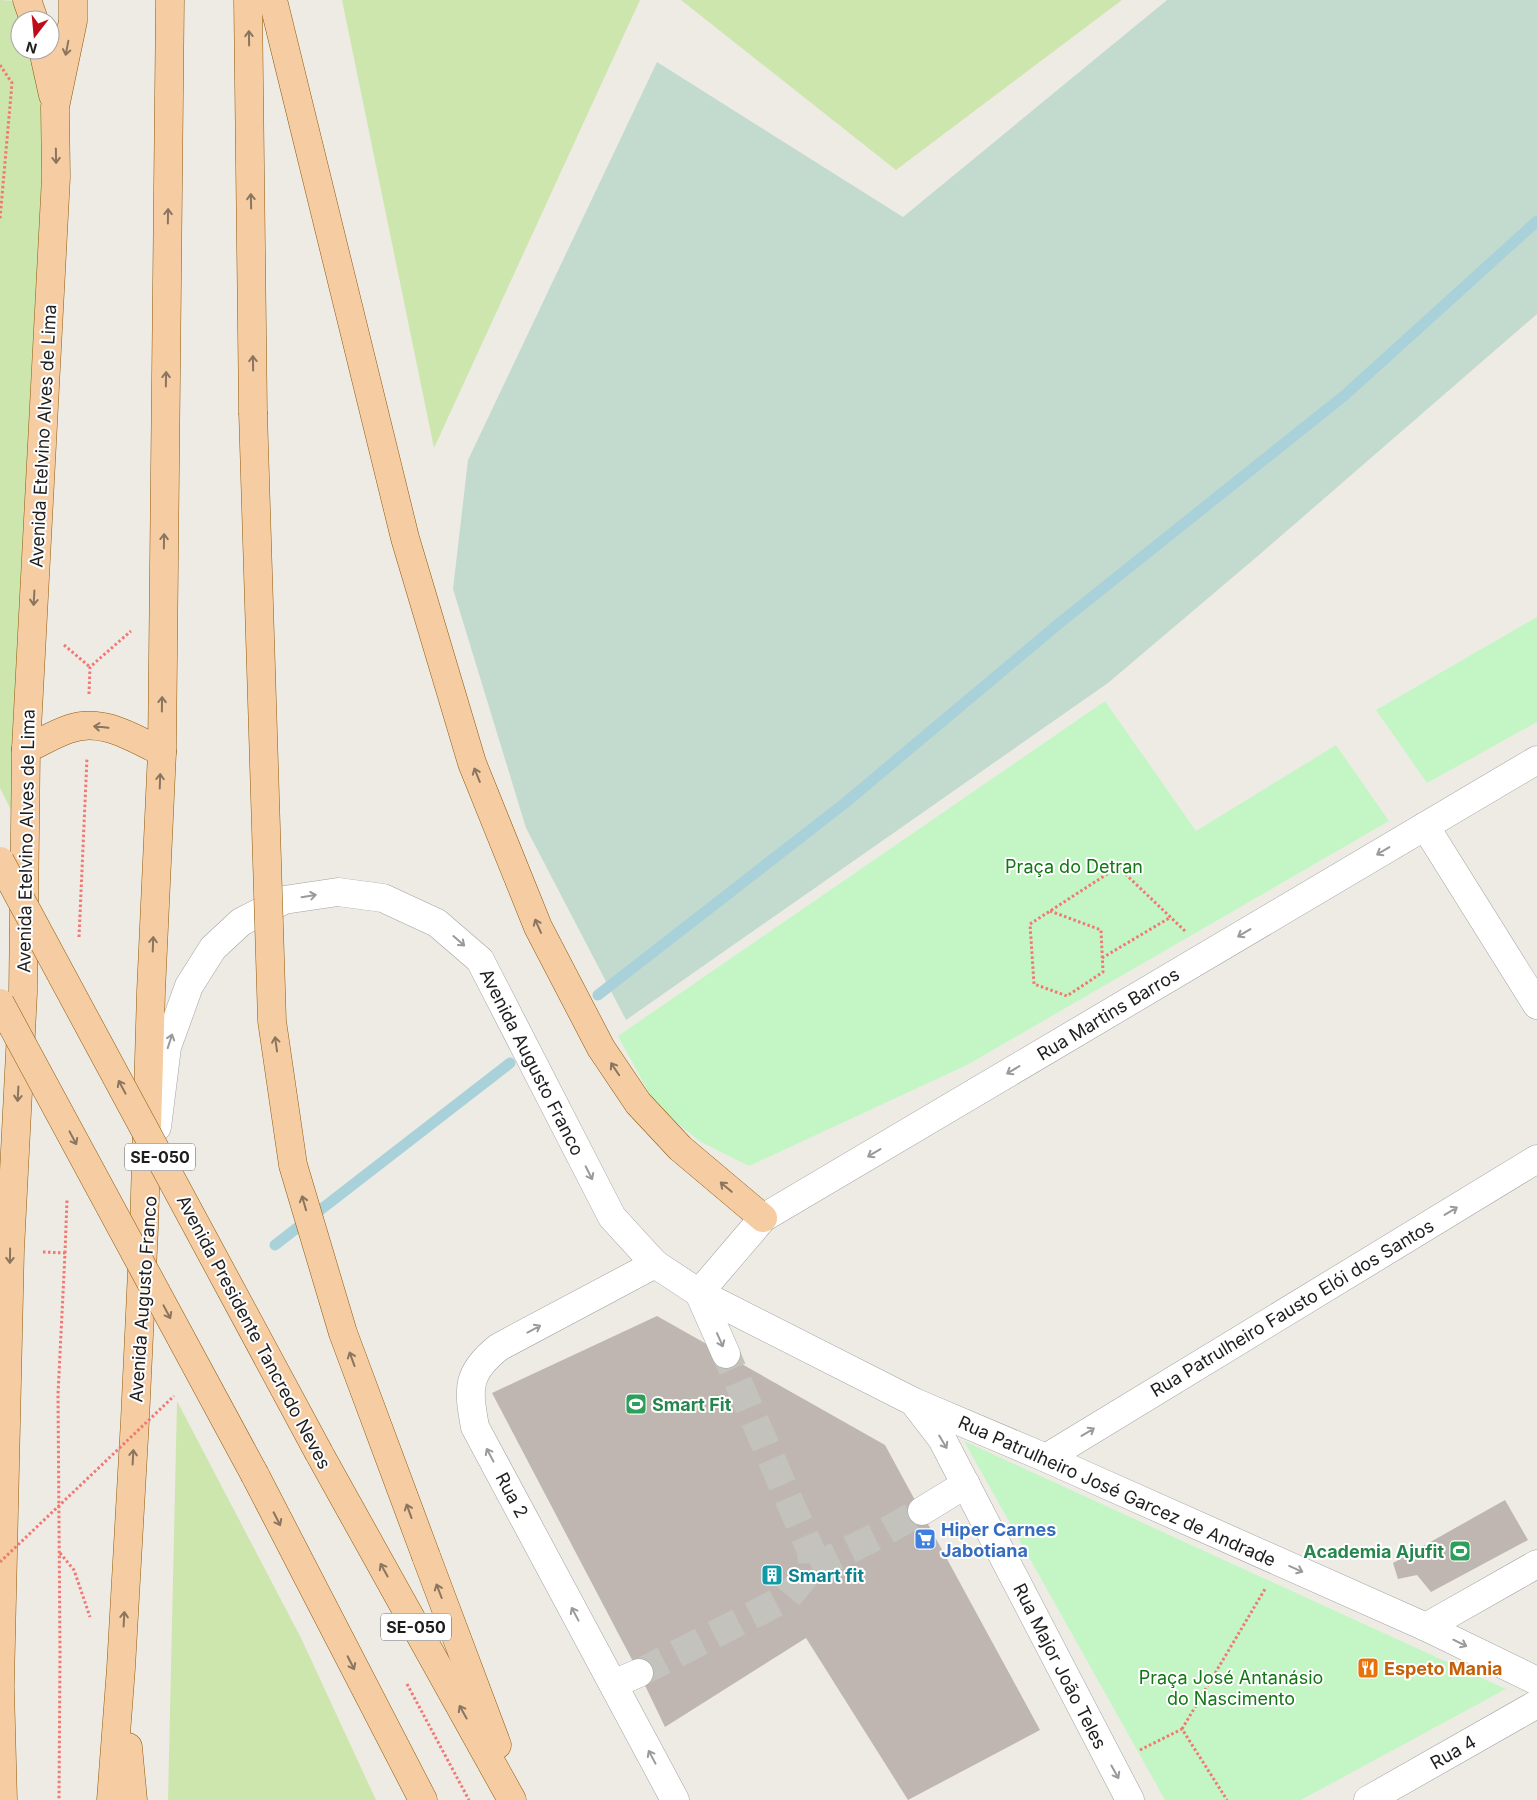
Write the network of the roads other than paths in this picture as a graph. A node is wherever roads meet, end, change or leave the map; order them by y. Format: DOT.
graph roads {
  1 [pos="73,0"];
  2 [pos="170,0"];
  3 [pos="248,0"];
  4 [pos="273,0"];
  5 [pos="46,60"];
  6 [pos="56,107"];
  7 [pos="26,750"];
  8 [pos="162,752"];
  9 [pos="1537,760"];
  10 [pos="1425,826"];
  11 [pos="0,861"];
  12 [pos="0,1003"];
  13 [pos="1537,1005"];
  14 [pos="1537,1159"];
  15 [pos="763,1218"];
  16 [pos="144,1228"];
  17 [pos="655,1264"];
  18 [pos="699,1293"];
  19 [pos="726,1354"];
  20 [pos="914,1402"];
  21 [pos="1046,1458"];
  22 [pos="966,1484"];
  23 [pos="922,1512"];
  24 [pos="1537,1564"];
  25 [pos="1426,1627"];
  26 [pos="121,1668"];
  27 [pos="639,1673"];
  28 [pos="1537,1680"];
  29 [pos="0,1684"];
  30 [pos="613,1684"];
  31 [pos="0,1689"];
  32 [pos="1537,1704"];
  33 [pos="407,1772"];
  34 [pos="3,1800"];
  35 [pos="111,1800"];
  36 [pos="133,1800"];
  37 [pos="398,1800"];
  38 [pos="423,1800"];
  39 [pos="512,1800"];
  40 [pos="518,1800"];
  41 [pos="675,1800"];
  42 [pos="1130,1800"];
  43 [pos="1368,1800"];
  1 -- 6 [label="main road, Avenida Etelvino Alves de Lima, one-way"];
  8 -- 2 [label="main road, one-way"];
  40 -- 3 [label="main road, one-way, bridge"];
  15 -- 4 [label="main road, one-way"];
  5 -- 6 [label="main road"];
  6 -- 7 [label="main road, Avenida Etelvino Alves de Lima, one-way"];
  8 -- 7 [label="main road, one-way"];
  7 -- 29 [label="main road, Avenida Etelvino Alves de Lima, one-way"];
  16 -- 8 [label="main road, one-way"];
  9 -- 10 [label="street, Rua Martins Barros"];
  10 -- 13 [label="street"];
  10 -- 15 [label="street, Rua Martins Barros, one-way"];
  39 -- 11 [label="main road, Avenida Presidente Tancredo Neves / SE-050, one-way, bridge"];
  12 -- 33 [label="main road, one-way, bridge"];
  21 -- 14 [label="street, Rua Patrulheiro Fausto Elói dos Santos, one-way"];
  15 -- 18 [label="street, Rua Martins Barros"];
  16 -- 17 [label="street, Avenida Augusto Franco, one-way"];
  26 -- 16 [label="main road, Avenida Augusto Franco, one-way"];
  17 -- 18 [label="street, Avenida Augusto Franco"];
  30 -- 17 [label="street, Rua 2, one-way"];
  18 -- 19 [label="street, one-way"];
  18 -- 20 [label="street, Avenida Augusto Franco"];
  20 -- 21 [label="street, Rua Patrulheiro José Garcez de Andrade"];
  20 -- 22 [label="street, Rua Major João Teles, one-way"];
  21 -- 25 [label="street, Rua Patrulheiro José Garcez de Andrade, one-way"];
  22 -- 23 [label="street"];
  22 -- 42 [label="street, Rua Major João Teles, one-way"];
  24 -- 25 [label="street"];
  25 -- 28 [label="street, Rua Patrulheiro José Garcez de Andrade, one-way"];
  26 -- 35 [label="main road, Avenida Augusto Franco"];
  26 -- 36 [label="main road"];
  27 -- 30 [label="street"];
  41 -- 30 [label="street, Rua 2, one-way"];
  31 -- 34 [label="main road"];
  32 -- 43 [label="street, Rua 4"];
  33 -- 37 [label="main road"];
  33 -- 38 [label="main road"];
}
